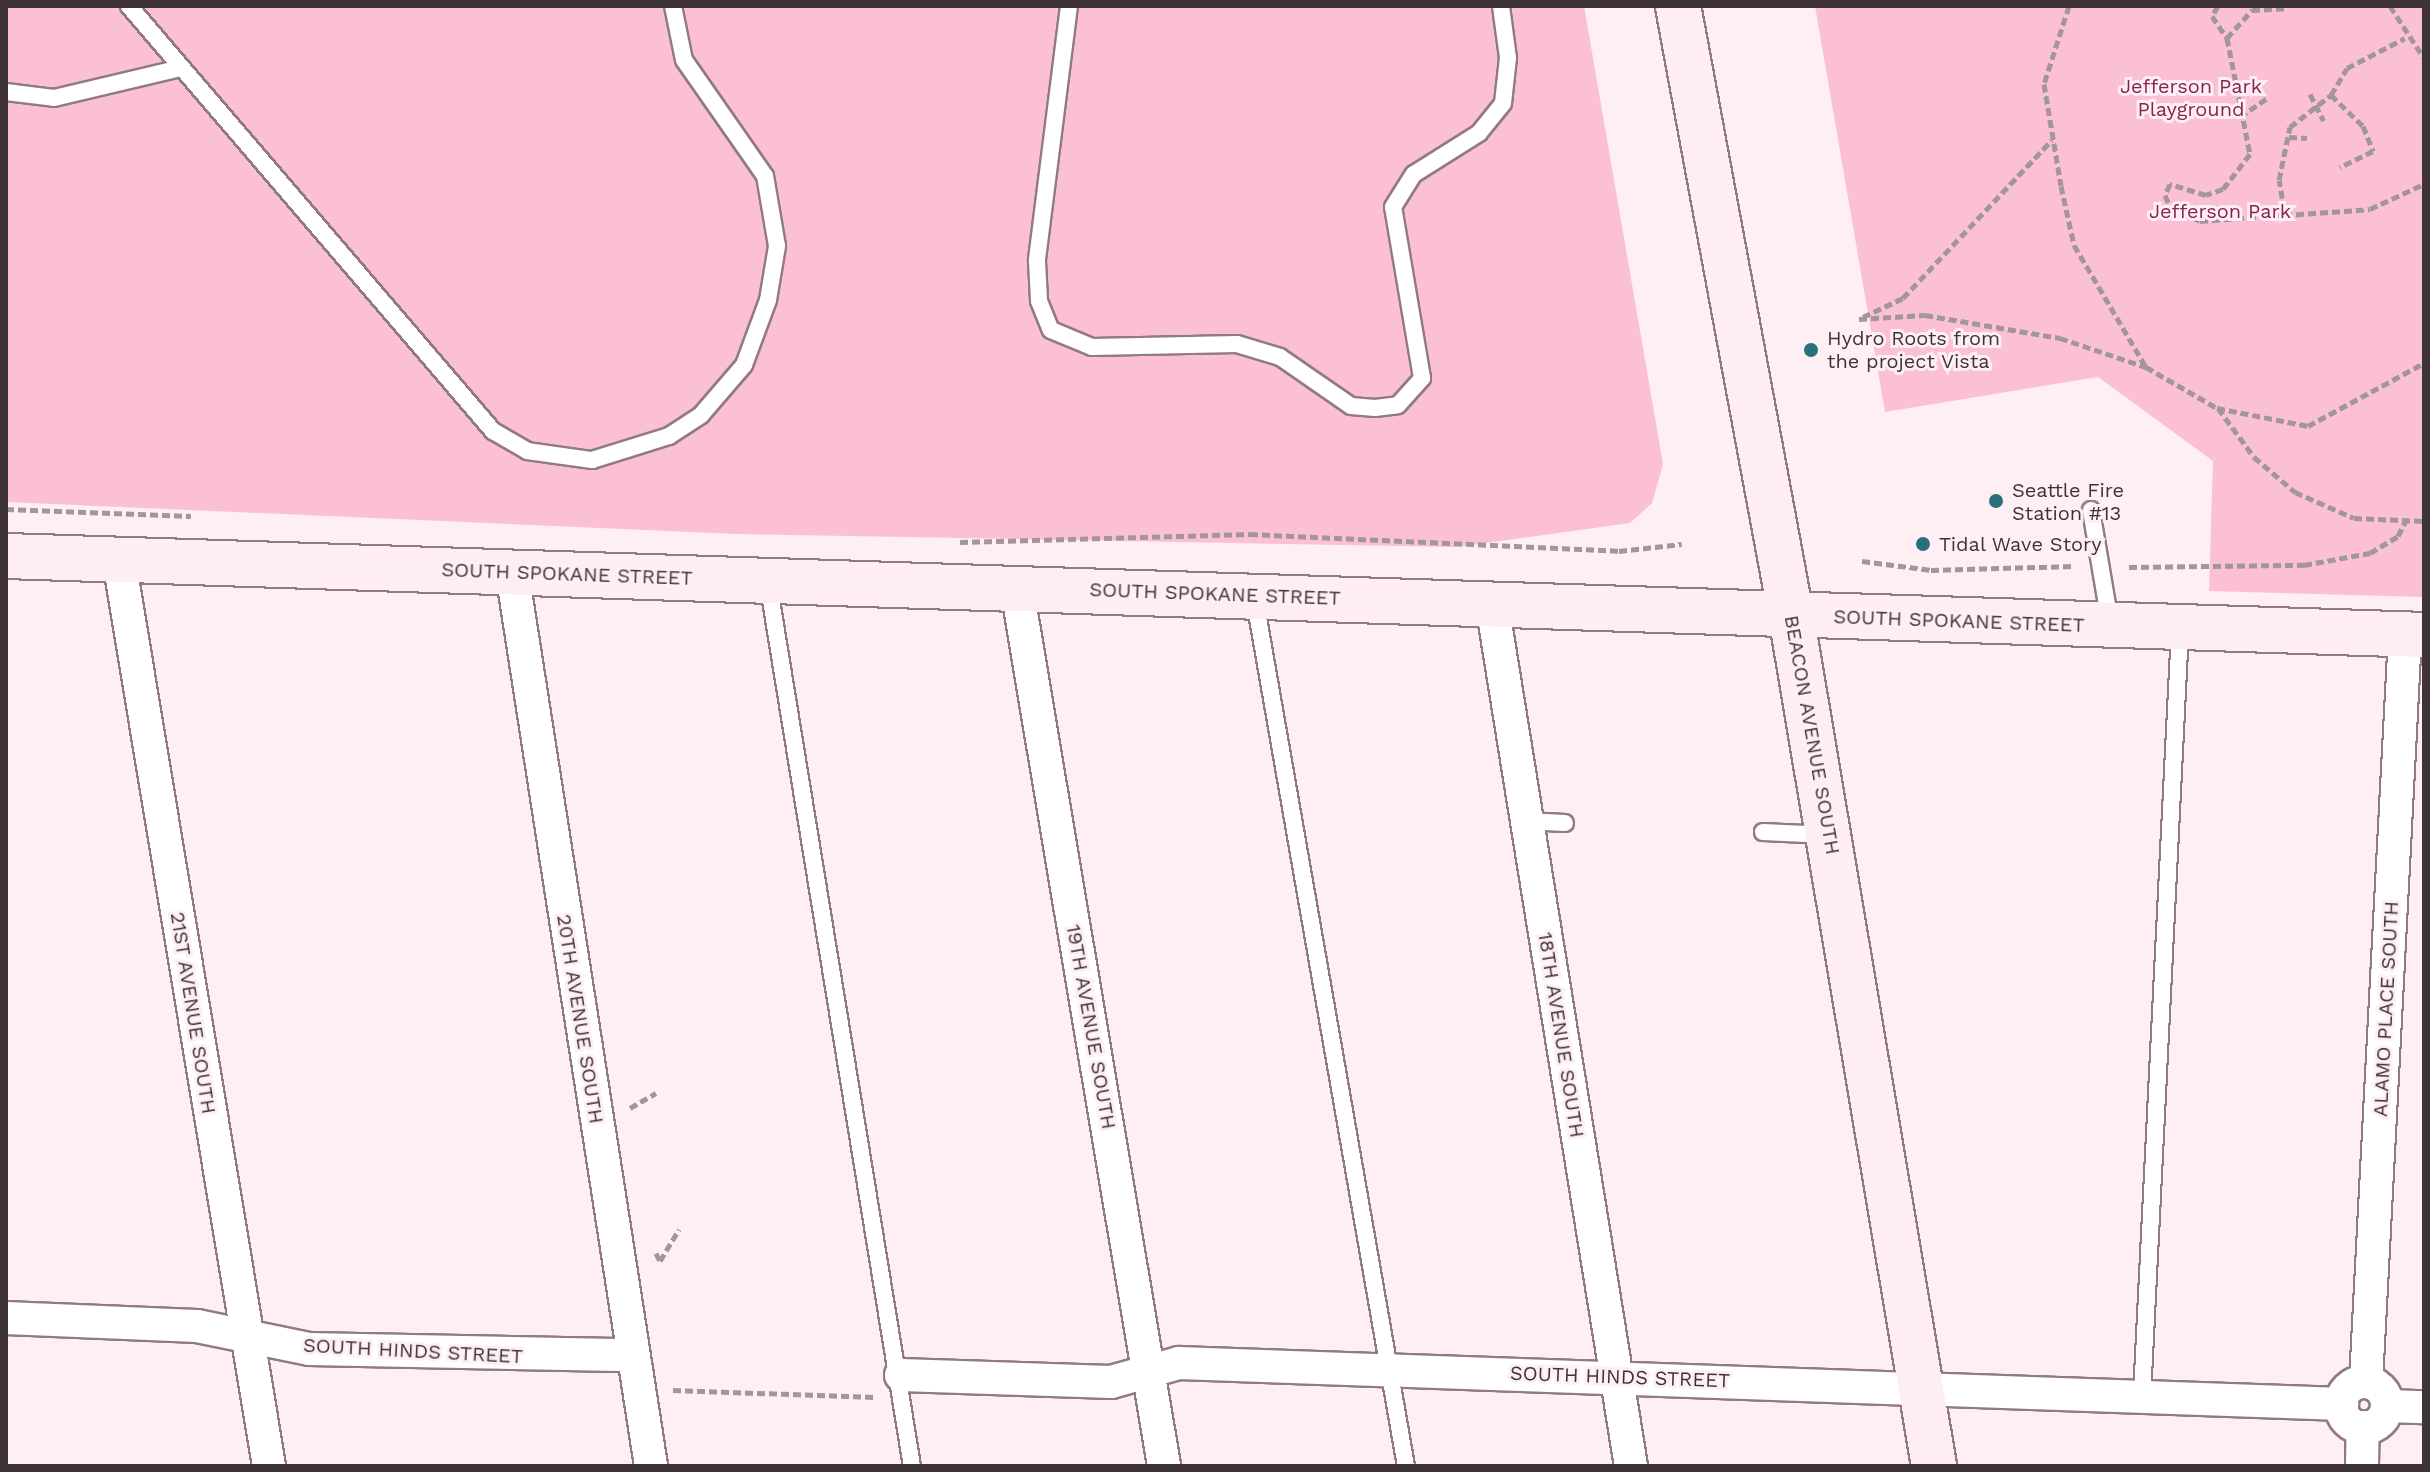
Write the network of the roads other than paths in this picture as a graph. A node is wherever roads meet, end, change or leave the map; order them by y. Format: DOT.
graph roads {
  1 [pos="129,6"];
  2 [pos="673,6"];
  3 [pos="1069,6"];
  4 [pos="1501,6"];
  5 [pos="1678,6"];
  6 [pos="177,69"];
  7 [pos="6,92"];
  8 [pos="2091,510"];
  9 [pos="6,556"];
  10 [pos="119,560"];
  11 [pos="512,572"];
  12 [pos="768,581"];
  13 [pos="1017,589"];
  14 [pos="1254,595"];
  15 [pos="1492,604"];
  16 [pos="1791,615"];
  17 [pos="2111,627"];
  18 [pos="2180,630"];
  19 [pos="2415,635"];
  20 [pos="1526,821"];
  21 [pos="1565,823"];
  22 [pos="1763,832"];
  23 [pos="1829,835"];
  24 [pos="6,1318"];
  25 [pos="246,1335"];
  26 [pos="631,1355"];
  27 [pos="1389,1369"];
  28 [pos="1149,1372"];
  29 [pos="1616,1376"];
  30 [pos="893,1386"];
  31 [pos="1922,1387"];
  32 [pos="2142,1396"];
  33 [pos="2365,1405"];
  34 [pos="2424,1407"];
  35 [pos="269,1466"];
  36 [pos="651,1466"];
  37 [pos="912,1466"];
  38 [pos="1164,1466"];
  39 [pos="1406,1466"];
  40 [pos="1631,1466"];
  41 [pos="1934,1466"];
  42 [pos="2362,1466"];
  1 -- 6 [label="lane"];
  2 -- 6 [label="lane"];
  3 -- 4 [label="lane"];
  5 -- 16 [label="main road, BEACON AVENUE SOUTH"];
  6 -- 7 [label="lane"];
  8 -- 17 [label="lane"];
  9 -- 10 [label="main road, SOUTH SPOKANE STREET"];
  10 -- 11 [label="main road, SOUTH SPOKANE STREET"];
  10 -- 25 [label="street, 21ST AVENUE SOUTH"];
  11 -- 12 [label="main road, SOUTH SPOKANE STREET"];
  11 -- 26 [label="street, 20TH AVENUE SOUTH"];
  12 -- 13 [label="main road, SOUTH SPOKANE STREET"];
  12 -- 30 [label="lane"];
  13 -- 14 [label="main road, SOUTH SPOKANE STREET"];
  13 -- 28 [label="street, 19TH AVENUE SOUTH"];
  14 -- 15 [label="main road, SOUTH SPOKANE STREET"];
  14 -- 27 [label="lane"];
  15 -- 16 [label="main road, SOUTH SPOKANE STREET"];
  15 -- 20 [label="street, 18TH AVENUE SOUTH"];
  16 -- 17 [label="main road, SOUTH SPOKANE STREET"];
  16 -- 23 [label="main road, BEACON AVENUE SOUTH"];
  17 -- 18 [label="main road, SOUTH SPOKANE STREET"];
  18 -- 19 [label="main road, SOUTH SPOKANE STREET"];
  18 -- 32 [label="lane"];
  19 -- 33 [label="street, ALAMO PLACE SOUTH"];
  20 -- 21 [label="lane"];
  20 -- 29 [label="street, 18TH AVENUE SOUTH"];
  22 -- 23 [label="lane"];
  23 -- 31 [label="main road, BEACON AVENUE SOUTH"];
  24 -- 25 [label="street, SOUTH HINDS STREET"];
  25 -- 26 [label="street, SOUTH HINDS STREET"];
  25 -- 35 [label="street, 21ST AVENUE SOUTH"];
  26 -- 36 [label="street, 20TH AVENUE SOUTH"];
  27 -- 28 [label="street, SOUTH HINDS STREET"];
  27 -- 29 [label="street, SOUTH HINDS STREET"];
  27 -- 39 [label="lane"];
  28 -- 30 [label="street, SOUTH HINDS STREET"];
  28 -- 38 [label="street, 19TH AVENUE SOUTH"];
  29 -- 31 [label="street, SOUTH HINDS STREET"];
  29 -- 40 [label="street, 18TH AVENUE SOUTH"];
  30 -- 37 [label="lane"];
  31 -- 32 [label="street, SOUTH HINDS STREET"];
  31 -- 41 [label="main road, BEACON AVENUE SOUTH"];
  32 -- 33 [label="street, SOUTH HINDS STREET"];
  33 -- 34 [label="street, SOUTH HINDS STREET"];
  33 -- 42 [label="street, ALAMO PLACE SOUTH"];
}
